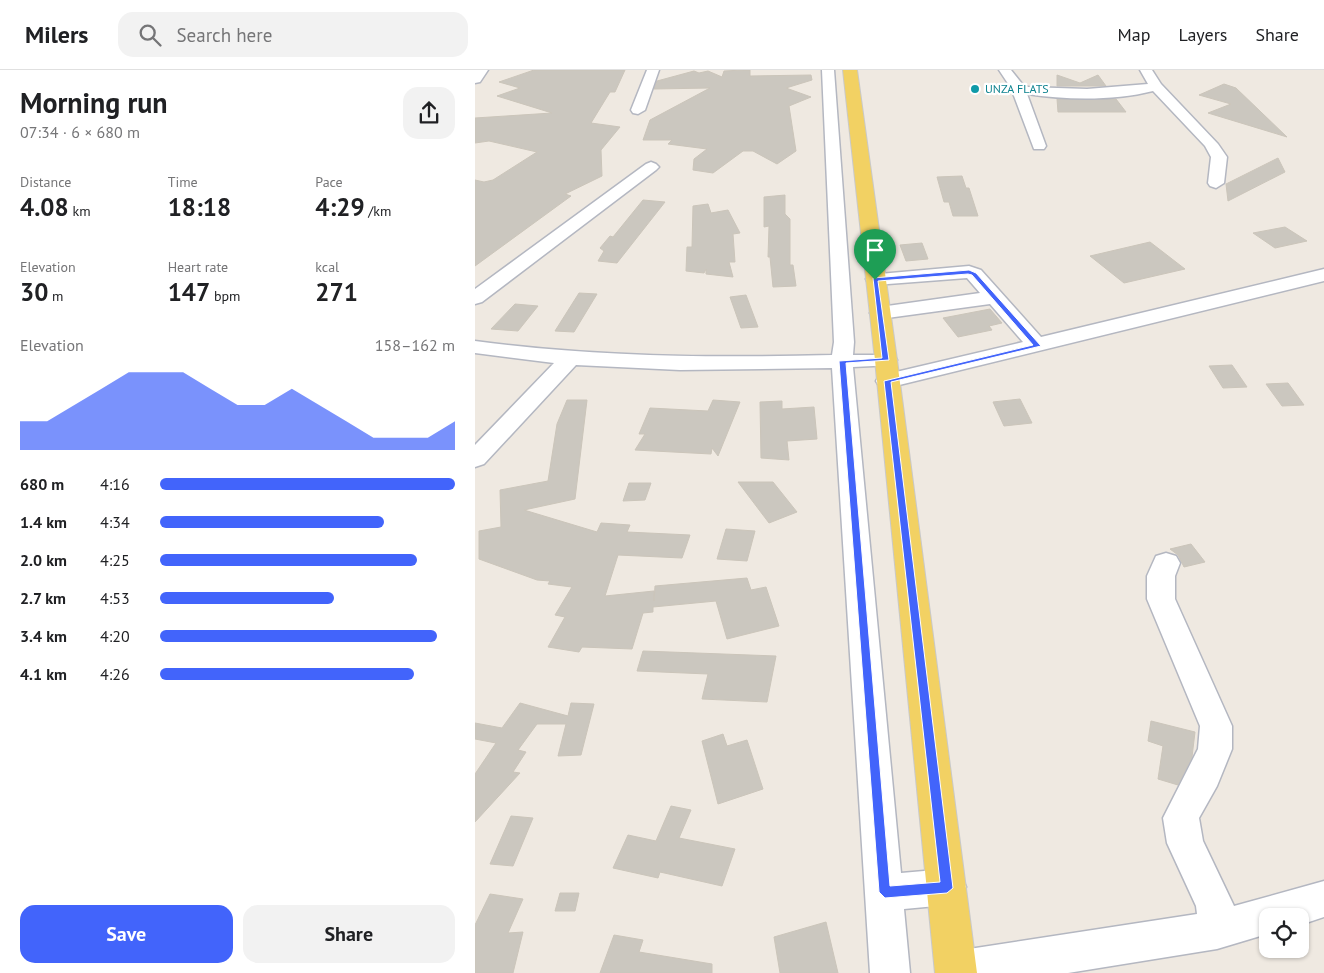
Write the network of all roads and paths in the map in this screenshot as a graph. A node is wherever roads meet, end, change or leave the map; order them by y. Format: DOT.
graph roads {
  1 [pos="482,70"];
  2 [pos="653,70"];
  3 [pos="827,70"];
  4 [pos="850,70"];
  5 [pos="1005,70"];
  6 [pos="1146,70"];
  7 [pos="475,79"];
  8 [pos="1156,86"];
  9 [pos="1018,88"];
  10 [pos="638,110"];
  11 [pos="1039,146"];
  12 [pos="832,159"];
  13 [pos="861,159"];
  14 [pos="651,166"];
  15 [pos="1216,183"];
  16 [pos="1324,275"];
  17 [pos="912,277"];
  18 [pos="875,280"];
  19 [pos="475,298"];
  20 [pos="996,299"];
  21 [pos="925,307"];
  22 [pos="880,313"];
  23 [pos="1038,346"];
  24 [pos="475,347"];
  25 [pos="569,360"];
  26 [pos="842,361"];
  27 [pos="886,370"];
  28 [pos="475,459"];
  29 [pos="1167,563"];
  30 [pos="947,888"];
  31 [pos="885,892"];
  32 [pos="1324,899"];
  33 [pos="1217,930"];
  34 [pos="956,972"];
  35 [pos="890,973"];
  1 -- 7 [label="street"];
  2 -- 10 [label="street"];
  3 -- 12 [label="street"];
  4 -- 13 [label="main road"];
  5 -- 9 [label="street"];
  6 -- 8 [label="street"];
  8 -- 9 [label="street"];
  8 -- 15 [label="street"];
  9 -- 11 [label="street"];
  12 -- 13 [label="street"];
  12 -- 26 [label="street"];
  13 -- 18 [label="main road"];
  14 -- 19 [label="street"];
  16 -- 23 [label="street"];
  17 -- 18 [label="street"];
  17 -- 20 [label="street"];
  17 -- 21 [label="street"];
  18 -- 22 [label="main road"];
  20 -- 21 [label="street"];
  20 -- 23 [label="street"];
  21 -- 22 [label="street"];
  22 -- 27 [label="main road"];
  23 -- 27 [label="street"];
  24 -- 25 [label="street"];
  25 -- 26 [label="street"];
  25 -- 28 [label="street"];
  26 -- 27 [label="street"];
  26 -- 31 [label="street"];
  27 -- 30 [label="main road"];
  29 -- 33 [label="street"];
  30 -- 31 [label="street"];
  30 -- 34 [label="main road"];
  31 -- 35 [label="street"];
  32 -- 33 [label="street"];
  33 -- 34 [label="street"];
}
